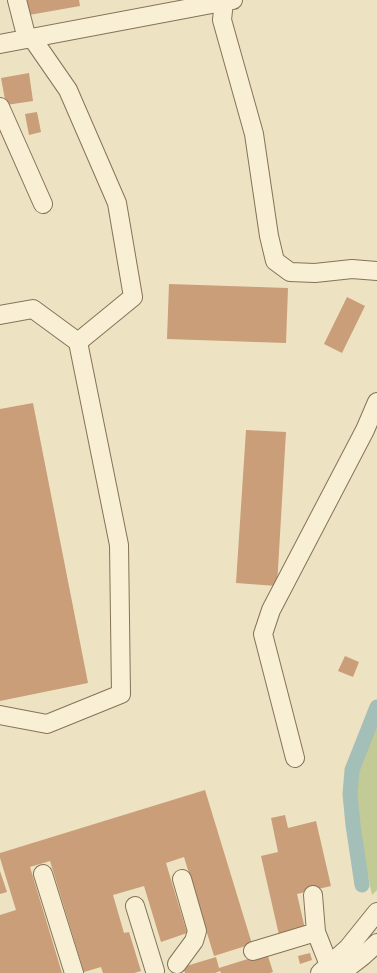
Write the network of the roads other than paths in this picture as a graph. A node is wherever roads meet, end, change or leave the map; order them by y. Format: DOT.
graph roads {
  1 [pos="17,0"];
  2 [pos="228,1"];
  3 [pos="29,38"];
  4 [pos="0,44"];
  5 [pos="0,107"];
  6 [pos="43,204"];
  7 [pos="377,271"];
  8 [pos="0,315"];
  9 [pos="78,342"];
  10 [pos="377,402"];
  11 [pos="0,716"];
  12 [pos="294,758"];
  13 [pos="43,874"];
  14 [pos="182,879"];
  15 [pos="313,895"];
  16 [pos="135,906"];
  17 [pos="377,912"];
  18 [pos="316,932"];
  19 [pos="377,943"];
  20 [pos="253,950"];
  21 [pos="179,969"];
  22 [pos="330,970"];
  23 [pos="151,972"];
  24 [pos="74,973"];
  1 -- 3 [label="street"];
  2 -- 3 [label="street"];
  2 -- 7 [label="street"];
  3 -- 4 [label="street"];
  3 -- 9 [label="street"];
  5 -- 6 [label="street"];
  8 -- 9 [label="street"];
  9 -- 11 [label="street"];
  10 -- 12 [label="street"];
  13 -- 24 [label="street"];
  14 -- 21 [label="street"];
  15 -- 18 [label="street"];
  16 -- 23 [label="street"];
  17 -- 22 [label="street"];
  18 -- 20 [label="street"];
  18 -- 22 [label="street"];
  19 -- 22 [label="street"];
  21 -- 23 [label="street"];
}
